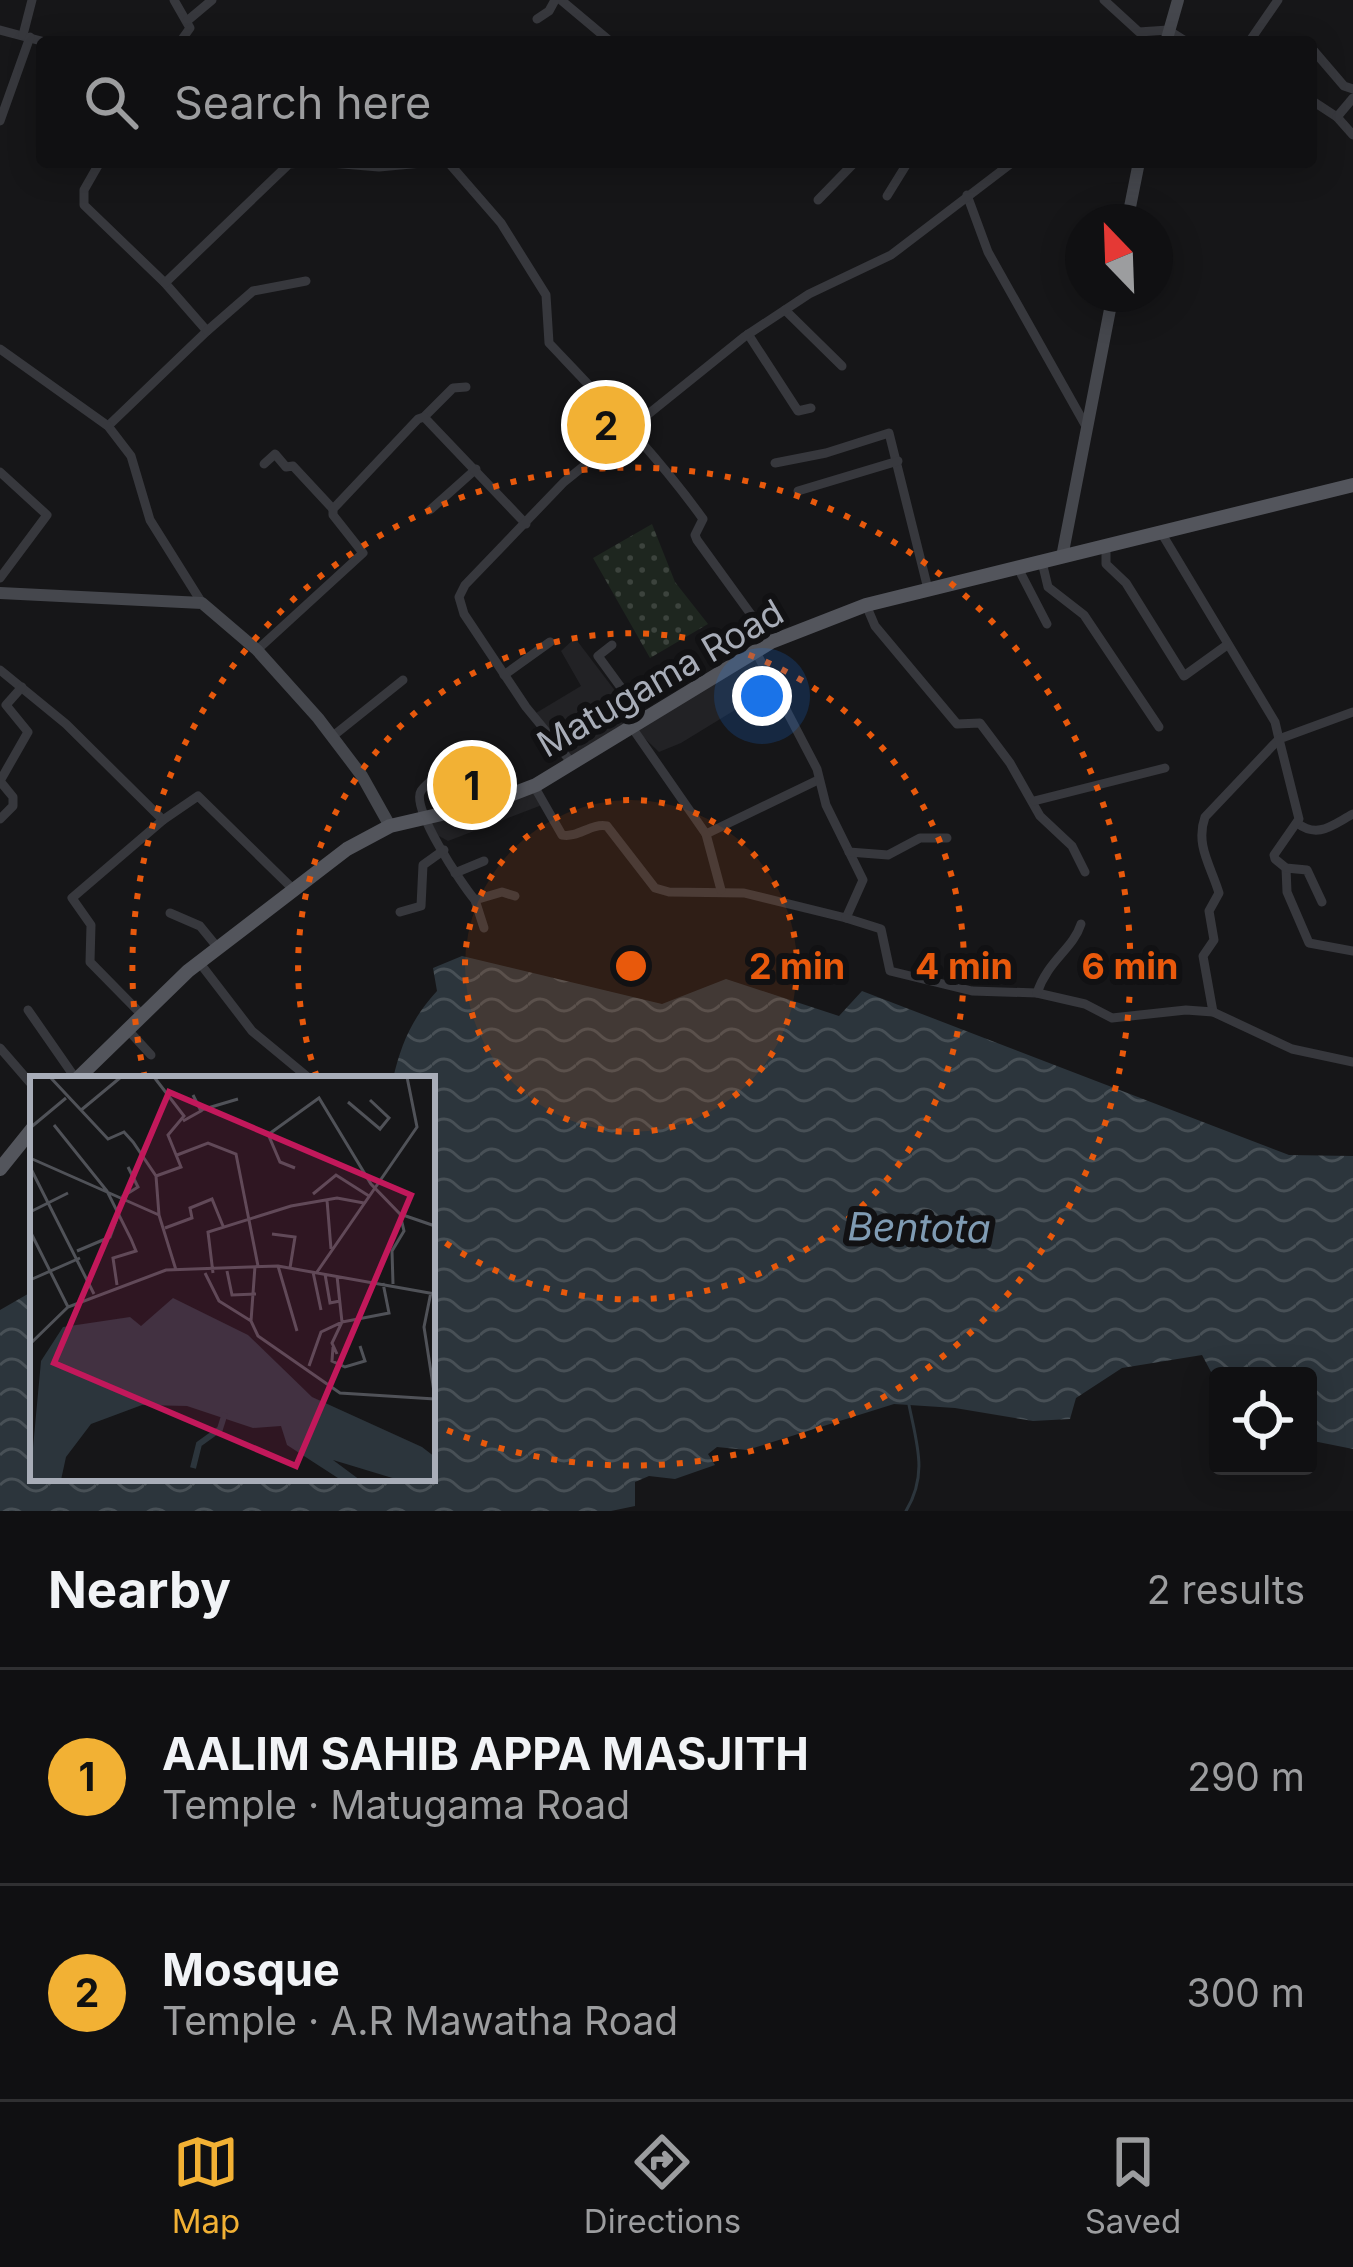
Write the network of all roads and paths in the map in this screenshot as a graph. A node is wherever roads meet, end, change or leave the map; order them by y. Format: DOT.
graph roads {
  1 [pos="32,0"];
  2 [pos="174,0"];
  3 [pos="212,0"];
  4 [pos="558,0"];
  5 [pos="1104,0"];
  6 [pos="1178,0"];
  7 [pos="1278,0"];
  8 [pos="537,19"];
  9 [pos="187,21"];
  10 [pos="0,30"];
  11 [pos="26,36"];
  12 [pos="184,36"];
  13 [pos="603,36"];
  14 [pos="1167,36"];
  15 [pos="1253,36"];
  16 [pos="36,39"];
  17 [pos="1317,52"];
  18 [pos="1353,89"];
  19 [pos="1353,98"];
  20 [pos="1317,104"];
  21 [pos="1336,117"];
  22 [pos="0,121"];
  23 [pos="1353,135"];
  24 [pos="97,168"];
  25 [pos="285,168"];
  26 [pos="453,168"];
  27 [pos="848,168"];
  28 [pos="904,168"];
  29 [pos="1005,168"];
  30 [pos="1138,168"];
  31 [pos="967,195"];
  32 [pos="887,196"];
  33 [pos="818,200"];
  34 [pos="1131,204"];
  35 [pos="306,281"];
  36 [pos="165,283"];
  37 [pos="785,310"];
  38 [pos="1110,312"];
  39 [pos="207,331"];
  40 [pos="748,334"];
  41 [pos="0,349"];
  42 [pos="842,366"];
  43 [pos="466,387"];
  44 [pos="811,408"];
  45 [pos="424,417"];
  46 [pos="108,425"];
  47 [pos="630,425"];
  48 [pos="1087,428"];
  49 [pos="898,460"];
  50 [pos="264,464"];
  51 [pos="775,464"];
  52 [pos="476,469"];
  53 [pos="0,472"];
  54 [pos="1353,484"];
  55 [pos="798,490"];
  56 [pos="333,509"];
  57 [pos="430,510"];
  58 [pos="526,524"];
  59 [pos="1162,534"];
  60 [pos="1106,547"];
  61 [pos="1062,557"];
  62 [pos="1042,562"];
  63 [pos="1018,568"];
  64 [pos="0,578"];
  65 [pos="928,590"];
  66 [pos="0,593"];
  67 [pos="202,603"];
  68 [pos="866,605"];
  69 [pos="1047,624"];
  70 [pos="550,642"];
  71 [pos="771,642"];
  72 [pos="612,645"];
  73 [pos="1227,645"];
  74 [pos="257,650"];
  75 [pos="756,652"];
  76 [pos="0,670"];
  77 [pos="504,675"];
  78 [pos="403,680"];
  79 [pos="22,687"];
  80 [pos="1353,712"];
  81 [pos="639,725"];
  82 [pos="1159,728"];
  83 [pos="332,736"];
  84 [pos="1279,740"];
  85 [pos="468,758"];
  86 [pos="574,765"];
  87 [pos="1165,768"];
  88 [pos="0,780"];
  89 [pos="818,780"];
  90 [pos="534,786"];
  91 [pos="1034,801"];
  92 [pos="1353,814"];
  93 [pos="425,818"];
  94 [pos="0,819"];
  95 [pos="163,820"];
  96 [pos="1297,824"];
  97 [pos="390,826"];
  98 [pos="706,834"];
  99 [pos="947,838"];
  100 [pos="444,850"];
  101 [pos="849,852"];
  102 [pos="484,861"];
  103 [pos="1286,868"];
  104 [pos="1085,872"];
  105 [pos="455,873"];
  106 [pos="295,890"];
  107 [pos="721,890"];
  108 [pos="515,896"];
  109 [pos="475,900"];
  110 [pos="1322,902"];
  111 [pos="400,912"];
  112 [pos="170,913"];
  113 [pos="846,918"];
  114 [pos="1081,925"];
  115 [pos="484,928"];
  116 [pos="218,948"];
  117 [pos="1353,951"];
  118 [pos="199,962"];
  119 [pos="1037,993"];
  120 [pos="28,1010"];
  121 [pos="1214,1012"];
  122 [pos="143,1016"];
  123 [pos="128,1030"];
  124 [pos="0,1048"];
  125 [pos="151,1055"];
  126 [pos="1353,1062"];
  127 [pos="75,1076"];
  128 [pos="80,1076"];
  129 [pos="306,1076"];
  130 [pos="30,1082"];
  131 [pos="30,1132"];
  132 [pos="0,1169"];
  1 -- 11 [label="street"];
  2 -- 9 [label="street"];
  3 -- 9 [label="street"];
  4 -- 8 [label="street"];
  4 -- 13 [label="street"];
  5 -- 14 [label="street"];
  6 -- 14 [label="street"];
  7 -- 15 [label="street"];
  9 -- 12 [label="street"];
  10 -- 11 [label="street"];
  11 -- 16 [label="street"];
  11 -- 22 [label="street"];
  17 -- 18 [label="street"];
  19 -- 21 [label="street"];
  20 -- 21 [label="street"];
  21 -- 23 [label="street"];
  24 -- 36 [label="street"];
  25 -- 36 [label="street"];
  26 -- 47 [label="street"];
  27 -- 33 [label="street"];
  28 -- 32 [label="street"];
  29 -- 31 [label="street"];
  30 -- 34 [label="street"];
  31 -- 37 [label="street"];
  31 -- 48 [label="street"];
  35 -- 39 [label="street"];
  36 -- 39 [label="street"];
  37 -- 40 [label="street"];
  37 -- 42 [label="street"];
  38 -- 48 [label="street"];
  39 -- 46 [label="street"];
  40 -- 44 [label="street"];
  40 -- 47 [label="street"];
  41 -- 46 [label="street"];
  43 -- 45 [label="street"];
  45 -- 52 [label="street"];
  45 -- 56 [label="street"];
  46 -- 67 [label="street"];
  47 -- 58 [label="street"];
  47 -- 71 [label="street"];
  48 -- 61 [label="street"];
  49 -- 51 [label="street"];
  49 -- 55 [label="street"];
  49 -- 65 [label="street"];
  50 -- 56 [label="street"];
  52 -- 57 [label="street"];
  52 -- 58 [label="street"];
  53 -- 64 [label="street"];
  54 -- 59 [label="main road, Matugama Road"];
  56 -- 74 [label="street"];
  58 -- 77 [label="street"];
  59 -- 60 [label="main road, Matugama Road"];
  59 -- 73 [label="street"];
  60 -- 61 [label="main road, Matugama Road"];
  60 -- 73 [label="street"];
  61 -- 62 [label="main road, Matugama Road"];
  62 -- 63 [label="main road, Matugama Road"];
  62 -- 82 [label="street"];
  63 -- 65 [label="main road, Matugama Road"];
  63 -- 69 [label="street"];
  65 -- 68 [label="main road, Matugama Road"];
  66 -- 67 [label="street"];
  67 -- 74 [label="street"];
  68 -- 71 [label="main road, Matugama Road"];
  68 -- 91 [label="street"];
  70 -- 77 [label="street"];
  71 -- 75 [label="main road, Matugama Road"];
  72 -- 81 [label="street"];
  73 -- 84 [label="street"];
  74 -- 83 [label="street"];
  75 -- 81 [label="main road, Matugama Road"];
  75 -- 89 [label="street"];
  76 -- 79 [label="street"];
  77 -- 86 [label="street"];
  78 -- 83 [label="street"];
  79 -- 88 [label="street"];
  79 -- 95 [label="street"];
  80 -- 84 [label="street"];
  81 -- 86 [label="main road, Matugama Road"];
  81 -- 98 [label="street"];
  83 -- 97 [label="street"];
  84 -- 96 [label="street"];
  84 -- 121 [label="street"];
  85 -- 93 [label="street"];
  86 -- 90 [label="main road, Matugama Road"];
  87 -- 91 [label="street"];
  88 -- 94 [label="street"];
  89 -- 98 [label="street"];
  89 -- 101 [label="street"];
  90 -- 93 [label="main road, Matugama Road"];
  90 -- 107 [label="street"];
  91 -- 104 [label="street"];
  92 -- 96 [label="street"];
  93 -- 97 [label="main road, Matugama Road"];
  93 -- 100 [label="street"];
  95 -- 106 [label="street"];
  95 -- 122 [label="street"];
  96 -- 103 [label="street"];
  97 -- 106 [label="main road, Matugama Road"];
  98 -- 107 [label="street"];
  99 -- 101 [label="street"];
  100 -- 105 [label="street"];
  100 -- 111 [label="street"];
  101 -- 113 [label="street"];
  102 -- 105 [label="street"];
  103 -- 110 [label="street"];
  103 -- 117 [label="street"];
  105 -- 109 [label="street"];
  106 -- 116 [label="main road, Matugama Road"];
  107 -- 113 [label="street"];
  108 -- 109 [label="street"];
  109 -- 115 [label="street"];
  112 -- 116 [label="street"];
  113 -- 119 [label="street"];
  114 -- 119 [label="street"];
  116 -- 118 [label="main road, Matugama Road"];
  118 -- 122 [label="main road, Matugama Road"];
  118 -- 129 [label="street"];
  119 -- 121 [label="street"];
  120 -- 127 [label="street"];
  121 -- 126 [label="street"];
  122 -- 123 [label="main road, Matugama Road"];
  123 -- 125 [label="street"];
  123 -- 128 [label="main road, Matugama Road"];
  124 -- 130 [label="street"];
  131 -- 132 [label="main road"];
}
